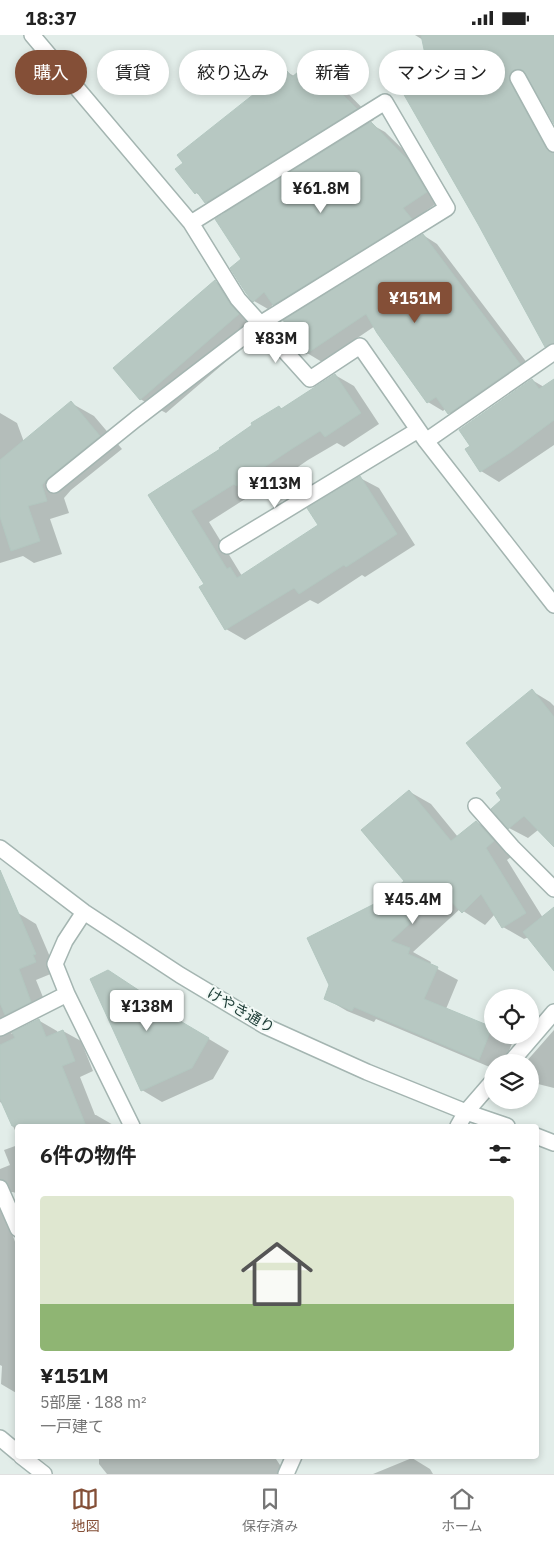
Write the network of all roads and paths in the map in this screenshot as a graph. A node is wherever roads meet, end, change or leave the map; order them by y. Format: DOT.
graph roads {
  1 [pos="32,35"];
  2 [pos="518,78"];
  3 [pos="554,144"];
  4 [pos="191,223"];
  5 [pos="260,324"];
  6 [pos="554,352"];
  7 [pos="422,435"];
  8 [pos="54,485"];
  9 [pos="227,546"];
  10 [pos="554,605"];
  11 [pos="476,806"];
  12 [pos="0,848"];
  13 [pos="554,889"];
  14 [pos="84,911"];
  15 [pos="67,993"];
  16 [pos="554,1012"];
  17 [pos="0,1028"];
  18 [pos="518,1054"];
  19 [pos="484,1091"];
  20 [pos="466,1112"];
  21 [pos="131,1124"];
  22 [pos="459,1124"];
  23 [pos="501,1124"];
  24 [pos="539,1137"];
  25 [pos="554,1143"];
  26 [pos="0,1188"];
  27 [pos="14,1213"];
  28 [pos="0,1438"];
  29 [pos="15,1450"];
  30 [pos="25,1459"];
  31 [pos="282,1459"];
  32 [pos="293,1459"];
  33 [pos="288,1473"];
  34 [pos="44,1474"];
  1 -- 4 [label="street"];
  2 -- 3 [label="street"];
  4 -- 5 [label="street"];
  4 -- 5 [label="street"];
  5 -- 7 [label="street"];
  5 -- 8 [label="street"];
  6 -- 7 [label="street"];
  7 -- 9 [label="street"];
  7 -- 10 [label="street"];
  11 -- 13 [label="street"];
  12 -- 14 [label="street, けやき通り"];
  14 -- 15 [label="street"];
  14 -- 20 [label="street, けやき通り"];
  15 -- 17 [label="street"];
  15 -- 21 [label="street"];
  16 -- 18 [label="street"];
  19 -- 20 [label="street"];
  20 -- 22 [label="street"];
  20 -- 23 [label="street, けやき通り"];
  24 -- 25 [label="street"];
  26 -- 27 [label="street"];
  28 -- 29 [label="street"];
  30 -- 34 [label="street"];
  31 -- 33 [label="street"];
  32 -- 33 [label="street"];
}
